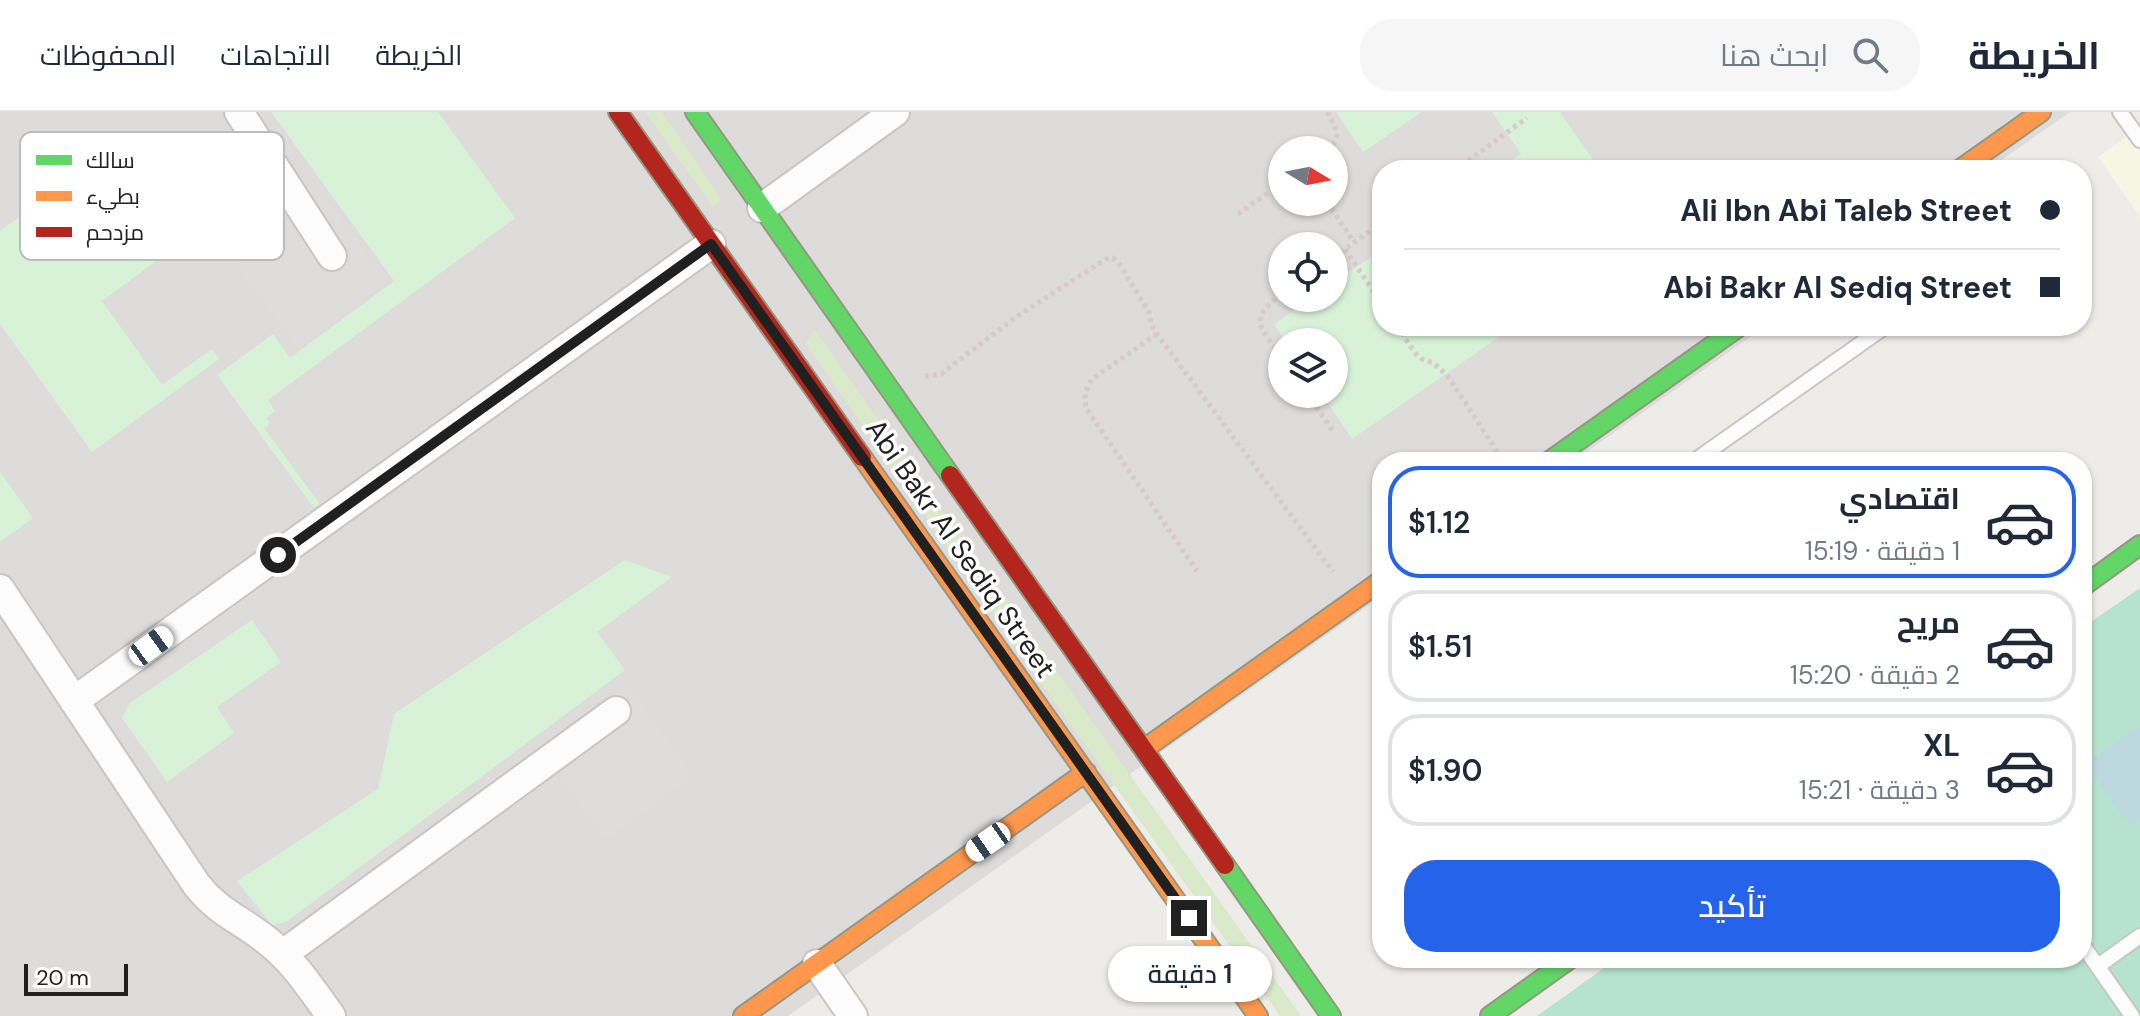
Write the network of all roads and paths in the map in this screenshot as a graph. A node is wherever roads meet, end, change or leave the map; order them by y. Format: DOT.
graph roads {
  1 [pos="239,112"];
  2 [pos="618,112"];
  3 [pos="695,112"];
  4 [pos="895,112"];
  5 [pos="1327,112"];
  6 [pos="2041,112"];
  7 [pos="2120,112"];
  8 [pos="1527,118"];
  9 [pos="252,132"];
  10 [pos="1337,136"];
  11 [pos="2140,139"];
  12 [pos="1469,160"];
  13 [pos="1973,160"];
  14 [pos="284,182"];
  15 [pos="1268,193"];
  16 [pos="762,208"];
  17 [pos="1238,214"];
  18 [pos="1336,216"];
  19 [pos="1372,229"];
  20 [pos="1354,242"];
  21 [pos="711,244"];
  22 [pos="1348,247"];
  23 [pos="1348,253"];
  24 [pos="332,256"];
  25 [pos="1372,289"];
  26 [pos="1268,304"];
  27 [pos="1157,334"];
  28 [pos="1404,336"];
  29 [pos="1726,336"];
  30 [pos="1872,336"];
  31 [pos="1268,337"];
  32 [pos="918,374"];
  33 [pos="1317,408"];
  34 [pos="1333,431"];
  35 [pos="1497,452"];
  36 [pos="1562,452"];
  37 [pos="1707,452"];
  38 [pos="2140,545"];
  39 [pos="1197,571"];
  40 [pos="2092,580"];
  41 [pos="1372,587"];
  42 [pos="0,589"];
  43 [pos="1354,600"];
  44 [pos="74,701"];
  45 [pos="616,711"];
  46 [pos="1144,749"];
  47 [pos="1086,772"];
  48 [pos="2140,936"];
  49 [pos="283,954"];
  50 [pos="2092,958"];
  51 [pos="817,964"];
  52 [pos="2098,966"];
  53 [pos="1557,968"];
  54 [pos="331,1016"];
  55 [pos="743,1016"];
  56 [pos="853,1016"];
  57 [pos="1258,1016"];
  58 [pos="1331,1016"];
  59 [pos="1490,1016"];
  60 [pos="2132,1016"];
  1 -- 9 [label="street"];
  2 -- 21 [label="main road, Abi Bakr Al Sediq Street"];
  3 -- 16 [label="main road, Abi Bakr Al Sediq Street"];
  4 -- 16 [label="street"];
  5 -- 10 [label="path"];
  6 -- 13 [label="main road"];
  7 -- 11 [label="lane"];
  8 -- 12 [label="path"];
  14 -- 24 [label="street"];
  15 -- 17 [label="path"];
  16 -- 46 [label="main road, Abi Bakr Al Sediq Street"];
  18 -- 20 [label="path"];
  19 -- 20 [label="path"];
  20 -- 22 [label="path"];
  21 -- 44 [label="street"];
  21 -- 47 [label="main road, Abi Bakr Al Sediq Street"];
  23 -- 25 [label="path"];
  26 -- 31 [label="path"];
  27 -- 32 [label="path"];
  27 -- 39 [label="path"];
  27 -- 43 [label="path"];
  28 -- 35 [label="path"];
  29 -- 36 [label="main road"];
  30 -- 37 [label="lane"];
  33 -- 34 [label="path"];
  38 -- 40 [label="main road"];
  41 -- 43 [label="main road"];
  42 -- 44 [label="street"];
  43 -- 46 [label="main road"];
  44 -- 49 [label="street"];
  45 -- 49 [label="street"];
  46 -- 58 [label="main road, Abi Bakr Al Sediq Street"];
  47 -- 51 [label="main road"];
  47 -- 57 [label="main road, Abi Bakr Al Sediq Street"];
  48 -- 52 [label="lane"];
  49 -- 54 [label="street"];
  50 -- 52 [label="lane"];
  51 -- 55 [label="main road"];
  51 -- 56 [label="street"];
  52 -- 60 [label="lane"];
  53 -- 59 [label="main road"];
}
